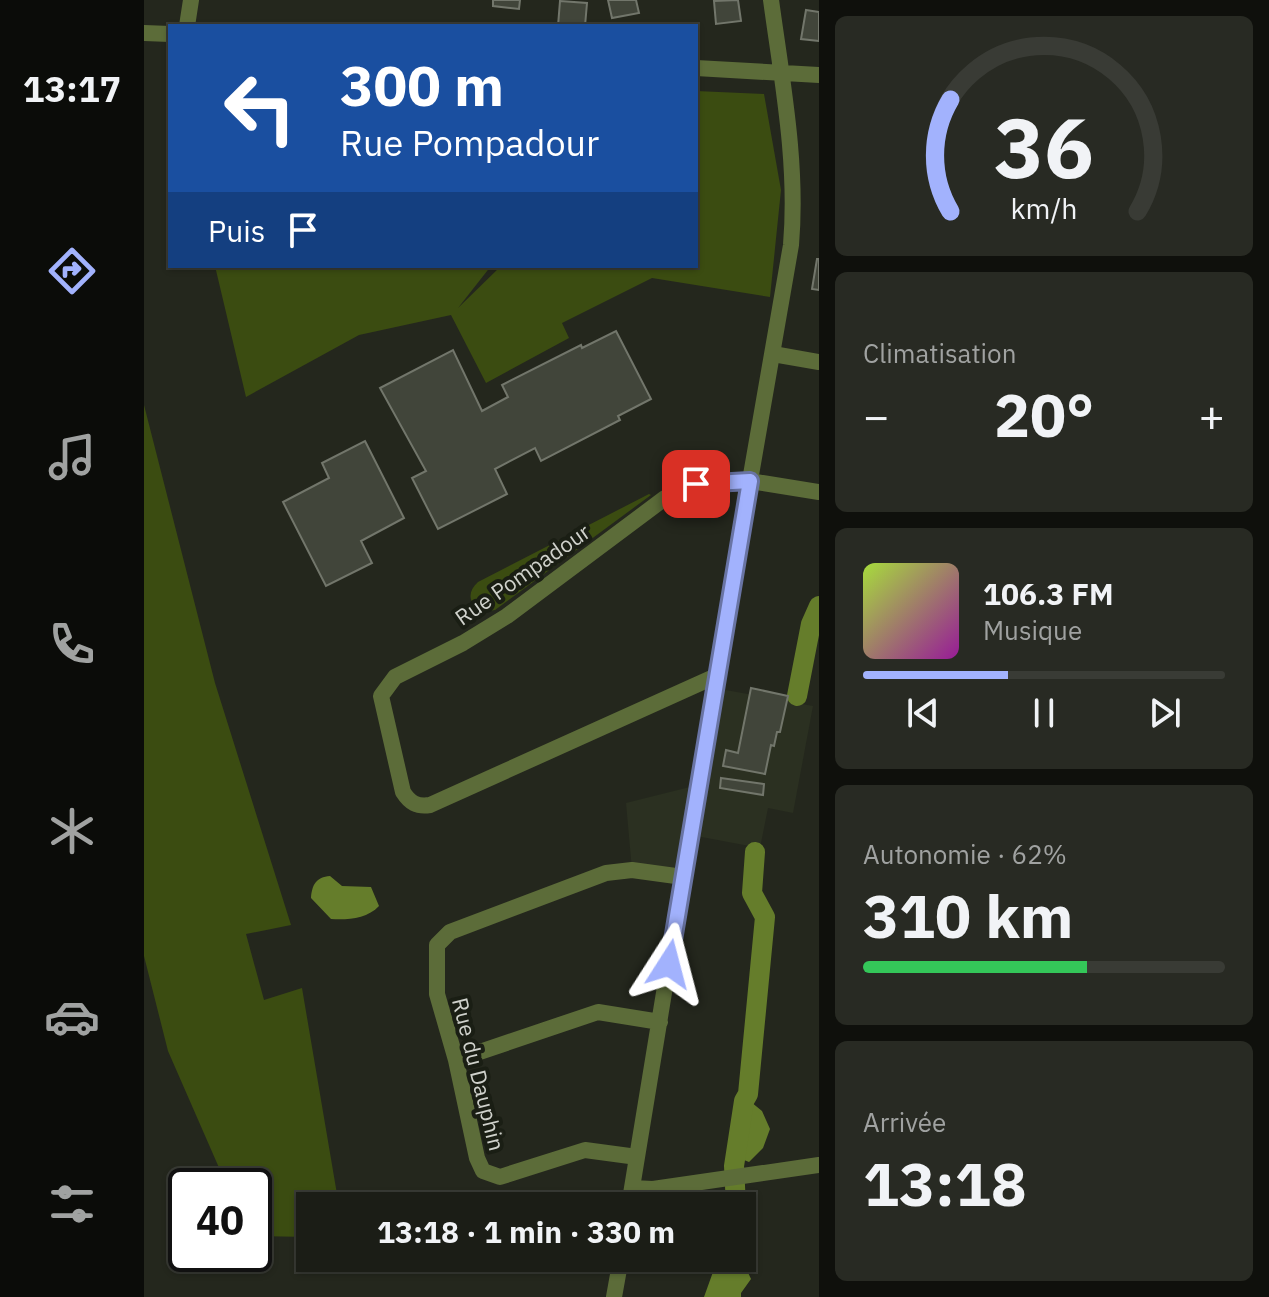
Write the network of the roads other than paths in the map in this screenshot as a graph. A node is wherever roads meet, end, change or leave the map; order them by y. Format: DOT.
graph roads {
  1 [pos="191,0"];
  2 [pos="771,0"];
  3 [pos="187,24"];
  4 [pos="144,33"];
  5 [pos="168,34"];
  6 [pos="698,68"];
  7 [pos="781,73"];
  8 [pos="819,75"];
  9 [pos="773,354"];
  10 [pos="819,362"];
  11 [pos="750,481"];
  12 [pos="819,492"];
  13 [pos="716,676"];
  14 [pos="683,877"];
  15 [pos="660,1022"];
  16 [pos="456,1060"];
  17 [pos="637,1157"];
  18 [pos="819,1165"];
  19 [pos="632,1188"];
  20 [pos="631,1192"];
  21 [pos="618,1272"];
  22 [pos="614,1297"];
  1 -- 3 [label="street"];
  2 -- 7 [label="street"];
  4 -- 5 [label="street"];
  6 -- 7 [label="street"];
  7 -- 8 [label="street"];
  7 -- 9 [label="street"];
  9 -- 10 [label="street"];
  9 -- 11 [label="street"];
  11 -- 12 [label="street"];
  11 -- 13 [label="street"];
  11 -- 13 [label="street, Rue Pompadour"];
  13 -- 14 [label="street"];
  14 -- 15 [label="street"];
  14 -- 16 [label="street, Rue du Dauphin"];
  15 -- 16 [label="street"];
  15 -- 17 [label="street"];
  16 -- 17 [label="street, Rue du Dauphin"];
  17 -- 19 [label="street"];
  18 -- 19 [label="street"];
  19 -- 20 [label="street"];
  21 -- 22 [label="street"];
}
